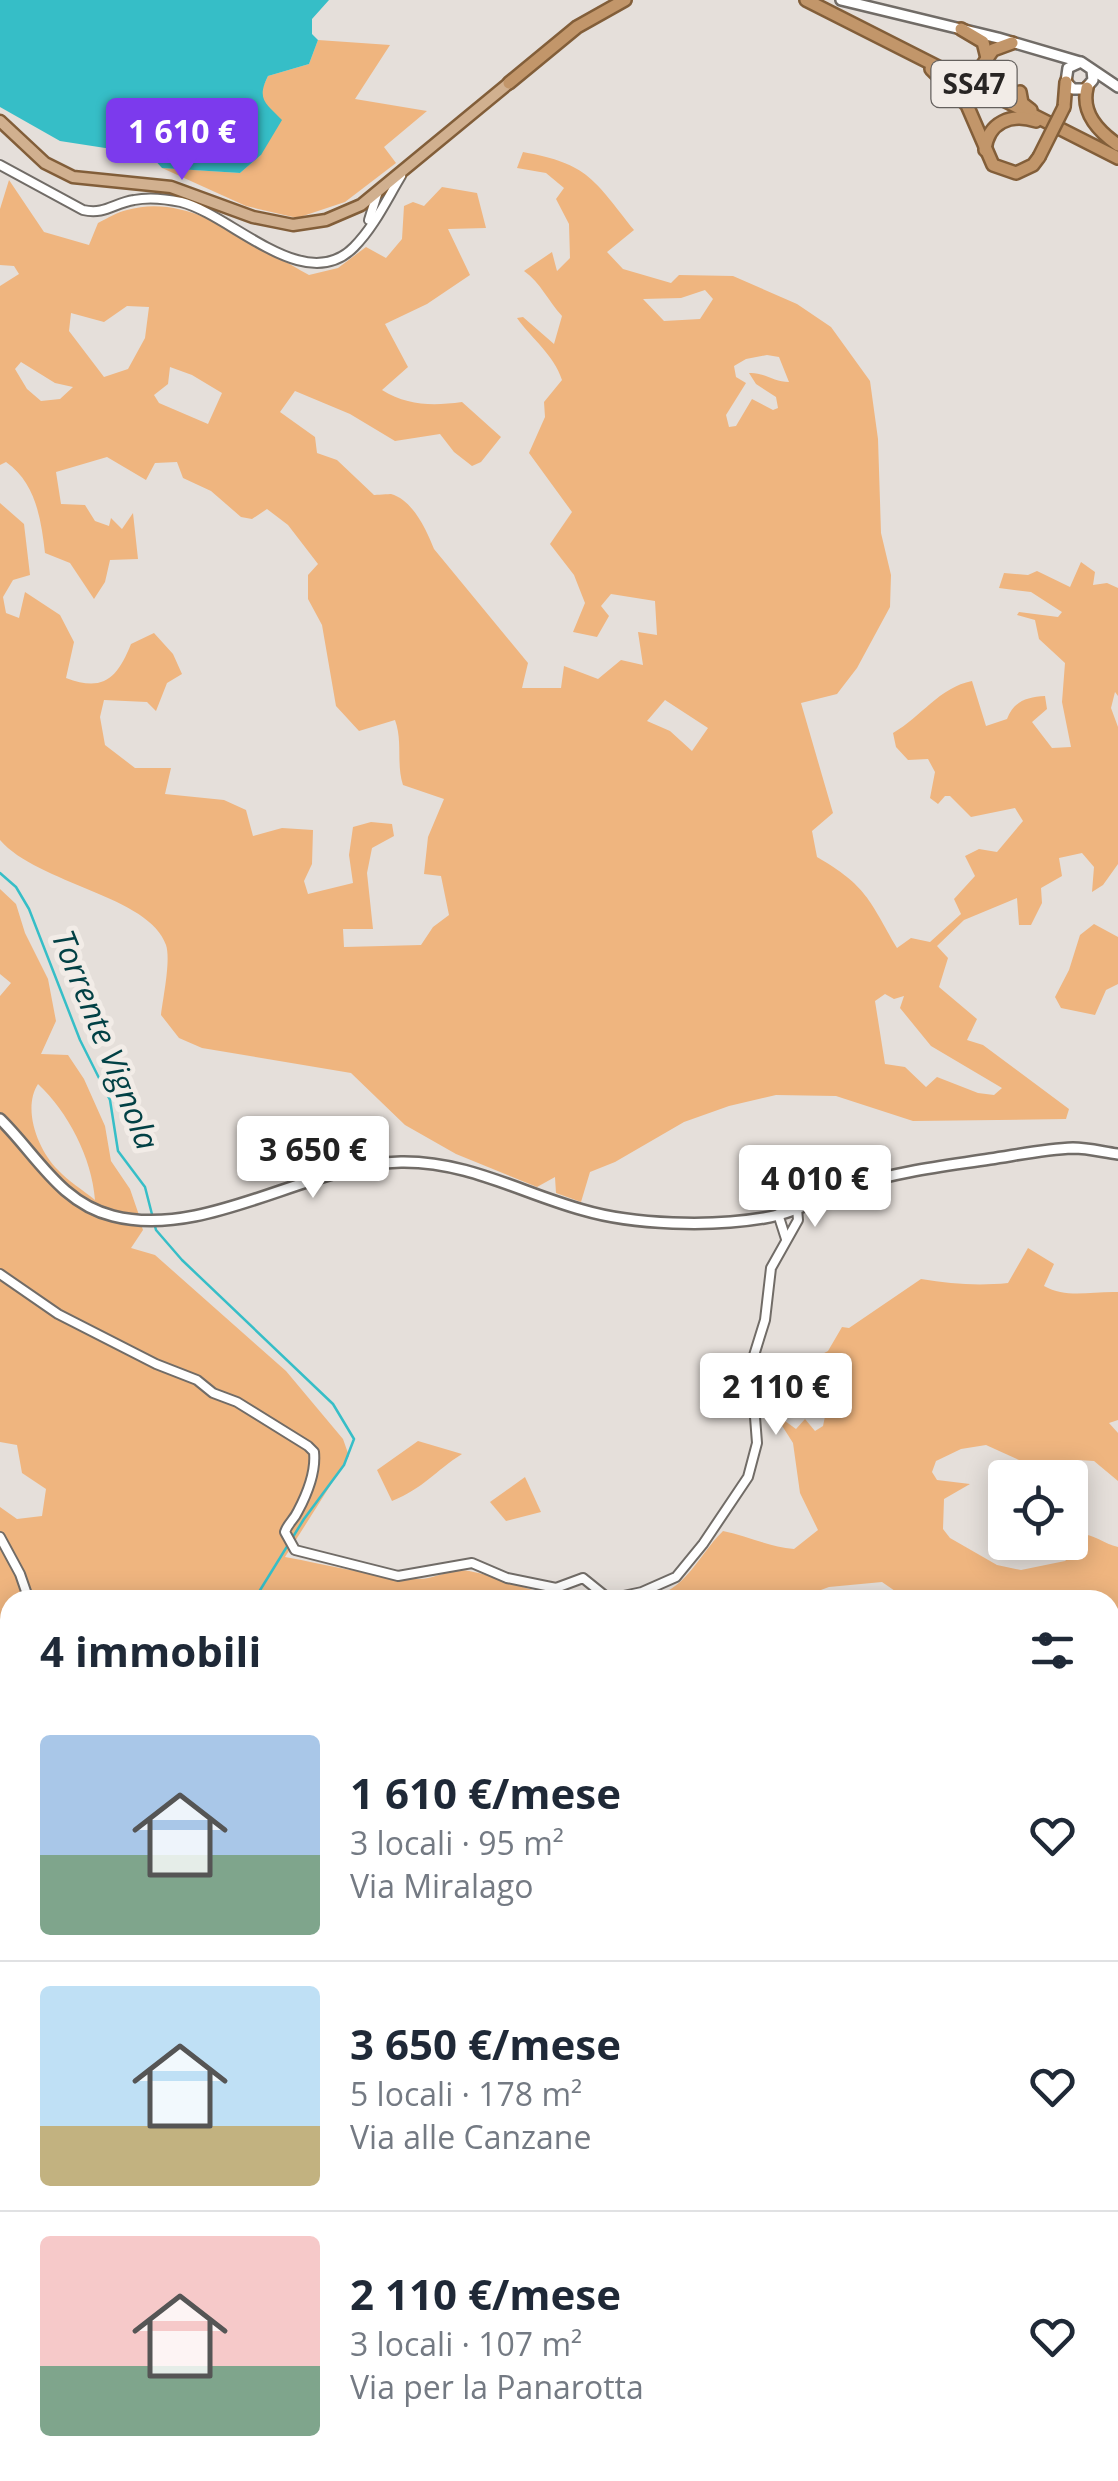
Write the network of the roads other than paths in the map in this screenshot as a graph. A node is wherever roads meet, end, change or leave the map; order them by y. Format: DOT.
graph roads {
  1 [pos="626,0"];
  2 [pos="806,0"];
  3 [pos="842,0"];
  4 [pos="961,30"];
  5 [pos="1012,43"];
  6 [pos="901,48"];
  7 [pos="1034,50"];
  8 [pos="988,58"];
  9 [pos="1080,62"];
  10 [pos="1092,70"];
  11 [pos="1066,80"];
  12 [pos="509,83"];
  13 [pos="1118,87"];
  14 [pos="1085,88"];
  15 [pos="1020,92"];
  16 [pos="1066,102"];
  17 [pos="0,121"];
  18 [pos="1046,122"];
  19 [pos="1060,129"];
  20 [pos="1118,144"];
  21 [pos="984,150"];
  22 [pos="1118,158"];
  23 [pos="0,164"];
  24 [pos="381,194"];
  25 [pos="352,210"];
  26 [pos="370,218"];
  27 [pos="362,238"];
  28 [pos="0,1119"];
  29 [pos="1118,1154"];
  30 [pos="797,1208"];
  31 [pos="778,1214"];
  32 [pos="785,1243"];
  33 [pos="0,1274"];
  34 [pos="0,1537"];
  35 [pos="26,1590"];
  36 [pos="598,1590"];
  37 [pos="641,1590"];
  1 -- 12 [label="highway"];
  2 -- 6 [label="highway, SS47"];
  3 -- 4 [label="main road"];
  4 -- 5 [label="main road"];
  4 -- 8 [label="highway"];
  5 -- 7 [label="main road"];
  5 -- 8 [label="highway"];
  6 -- 8 [label="highway"];
  6 -- 18 [label="highway, SS47"];
  6 -- 21 [label="highway"];
  7 -- 9 [label="main road"];
  7 -- 11 [label="main road"];
  9 -- 10 [label="main road"];
  9 -- 11 [label="main road"];
  10 -- 13 [label="main road"];
  10 -- 14 [label="main road"];
  11 -- 14 [label="main road"];
  11 -- 16 [label="highway"];
  12 -- 24 [label="main road"];
  13 -- 14 [label="main road"];
  14 -- 16 [label="highway"];
  14 -- 20 [label="highway"];
  15 -- 18 [label="highway"];
  16 -- 21 [label="highway, bridge"];
  17 -- 25 [label="main road"];
  18 -- 19 [label="highway, SS47"];
  19 -- 21 [label="highway"];
  19 -- 22 [label="highway, SS47"];
  23 -- 27 [label="street"];
  24 -- 25 [label="main road"];
  24 -- 26 [label="street"];
  24 -- 27 [label="street"];
  25 -- 26 [label="street"];
  26 -- 27 [label="street"];
  28 -- 31 [label="main road"];
  29 -- 30 [label="main road"];
  30 -- 31 [label="main road"];
  30 -- 32 [label="street"];
  31 -- 32 [label="street"];
  32 -- 37 [label="street"];
  33 -- 36 [label="street"];
  34 -- 35 [label="street"];
}
